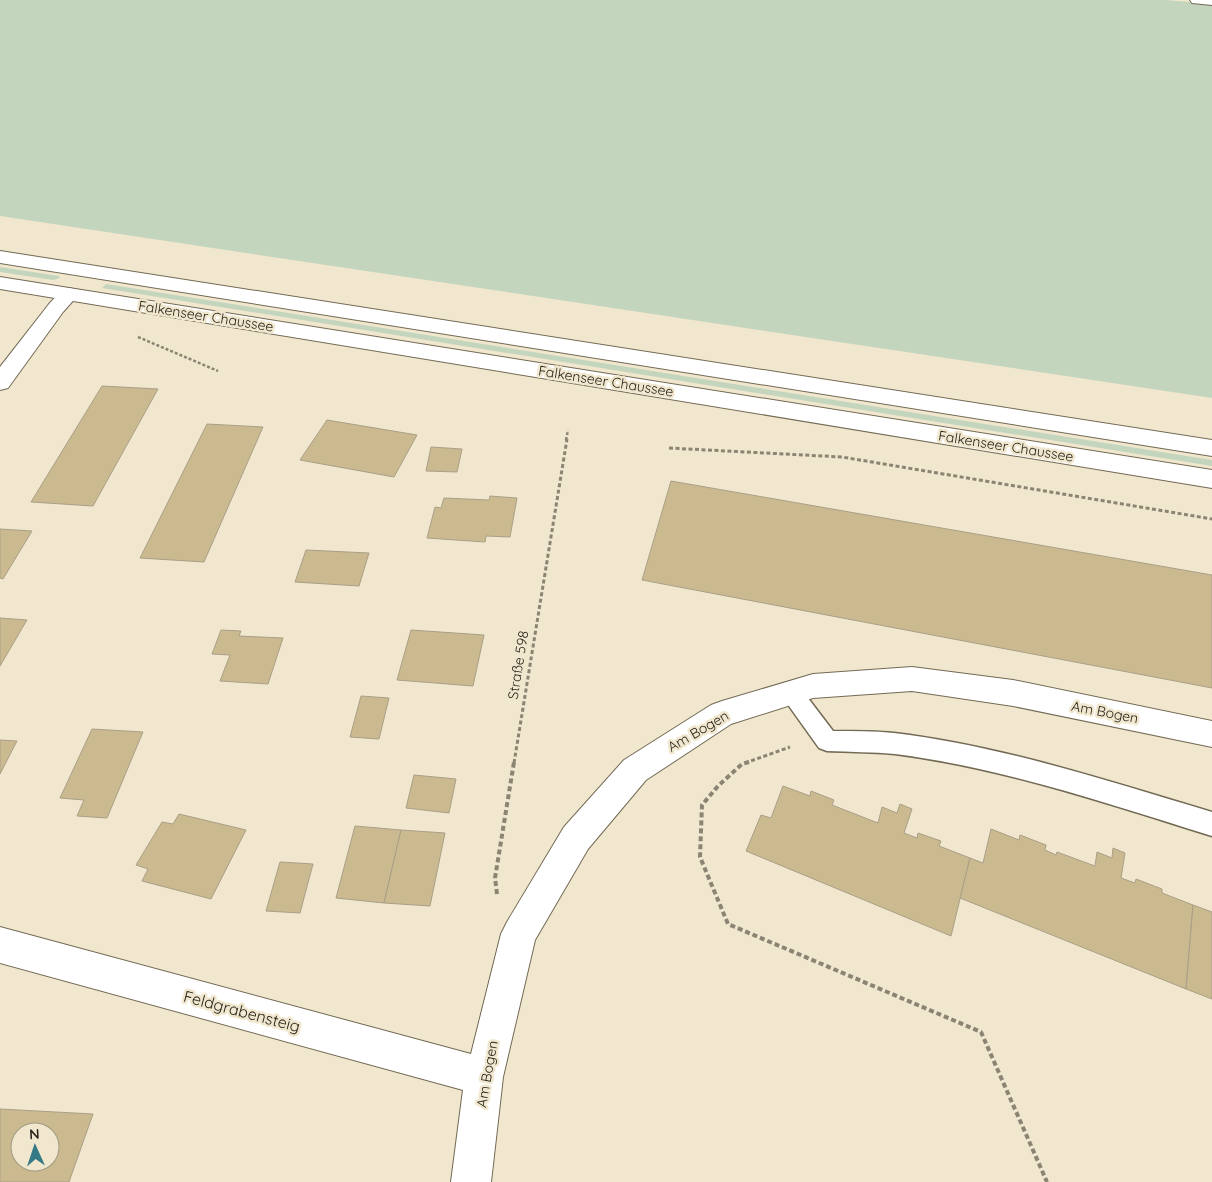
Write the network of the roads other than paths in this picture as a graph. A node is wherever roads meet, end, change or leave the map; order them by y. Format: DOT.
graph roads {
  1 [pos="1198,0"];
  2 [pos="1212,1"];
  3 [pos="0,256"];
  4 [pos="92,271"];
  5 [pos="0,283"];
  6 [pos="69,294"];
  7 [pos="0,383"];
  8 [pos="1212,448"];
  9 [pos="1212,479"];
  10 [pos="790,692"];
  11 [pos="1212,734"];
  12 [pos="1212,824"];
  13 [pos="0,945"];
  14 [pos="484,1077"];
  15 [pos="471,1182"];
  1 -- 2 [label="main road"];
  3 -- 4 [label="main road, Falkenseer Chaussee"];
  4 -- 6 [label="main road"];
  4 -- 8 [label="main road, Falkenseer Chaussee"];
  5 -- 6 [label="main road, Falkenseer Chaussee"];
  6 -- 7 [label="main road"];
  6 -- 9 [label="main road, Falkenseer Chaussee"];
  10 -- 11 [label="main road, Am Bogen"];
  10 -- 12 [label="lane"];
  10 -- 14 [label="main road, Am Bogen"];
  13 -- 14 [label="main road, Feldgrabensteig"];
  14 -- 15 [label="main road, Am Bogen"];
}
